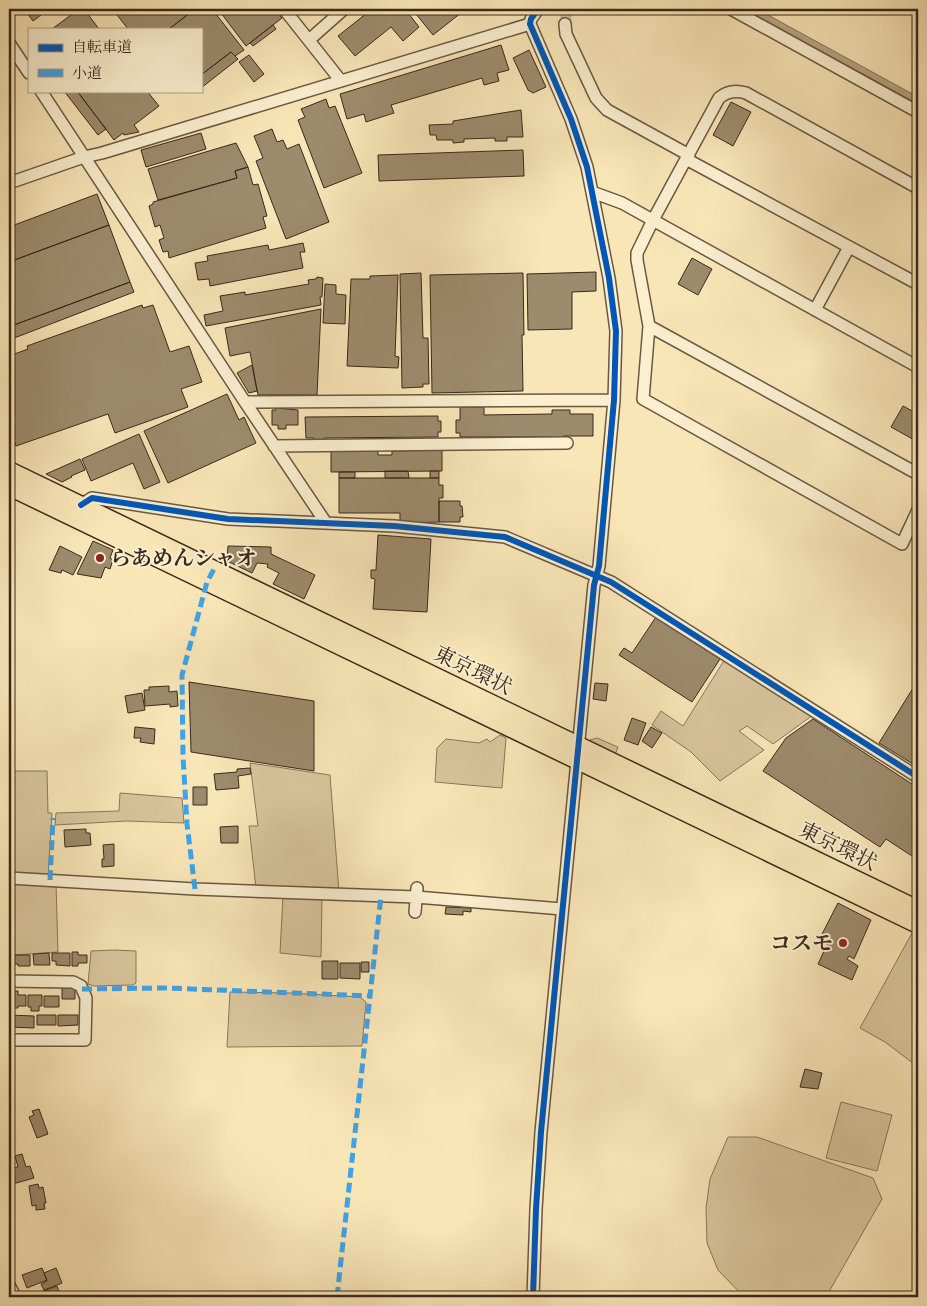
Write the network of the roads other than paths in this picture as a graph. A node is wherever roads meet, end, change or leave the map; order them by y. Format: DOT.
graph roads {
  1 [pos="284,9"];
  2 [pos="344,9"];
  3 [pos="538,9"];
  4 [pos="731,9"];
  5 [pos="530,24"];
  6 [pos="564,24"];
  7 [pos="309,40"];
  8 [pos="9,43"];
  9 [pos="28,72"];
  10 [pos="341,81"];
  11 [pos="41,92"];
  12 [pos="918,112"];
  13 [pos="84,157"];
  14 [pos="687,157"];
  15 [pos="9,183"];
  16 [pos="918,188"];
  17 [pos="592,192"];
  18 [pos="653,220"];
  19 [pos="850,247"];
  20 [pos="918,284"];
  21 [pos="815,310"];
  22 [pos="649,326"];
  23 [pos="918,367"];
  24 [pos="614,400"];
  25 [pos="245,402"];
  26 [pos="567,443"];
  27 [pos="274,446"];
  28 [pos="9,470"];
  29 [pos="918,474"];
  30 [pos="9,487"];
  31 [pos="81,505"];
  32 [pos="918,510"];
  33 [pos="326,523"];
  34 [pos="597,575"];
  35 [pos="578,753"];
  36 [pos="918,777"];
  37 [pos="9,878"];
  38 [pos="416,892"];
  39 [pos="918,908"];
  40 [pos="562,909"];
  41 [pos="415,912"];
  42 [pos="918,925"];
  43 [pos="9,982"];
  44 [pos="9,1040"];
  45 [pos="9,1284"];
  46 [pos="15,1297"];
  47 [pos="533,1297"];
  1 -- 7 [label="street"];
  2 -- 7 [label="street"];
  3 -- 5 [label="street"];
  4 -- 12 [label="street"];
  5 -- 10 [label="street"];
  5 -- 17 [label="street"];
  6 -- 14 [label="street"];
  7 -- 10 [label="street"];
  8 -- 9 [label="street"];
  10 -- 13 [label="street"];
  11 -- 13 [label="street"];
  13 -- 15 [label="street"];
  13 -- 25 [label="street"];
  14 -- 16 [label="street"];
  14 -- 18 [label="street"];
  14 -- 19 [label="street"];
  17 -- 18 [label="street"];
  17 -- 24 [label="street"];
  18 -- 21 [label="street"];
  18 -- 22 [label="street"];
  19 -- 20 [label="street"];
  19 -- 21 [label="street"];
  21 -- 23 [label="street"];
  22 -- 29 [label="street"];
  22 -- 32 [label="street"];
  24 -- 25 [label="street"];
  24 -- 34 [label="street"];
  25 -- 27 [label="street"];
  26 -- 27 [label="street"];
  27 -- 33 [label="street"];
  28 -- 31 [label="highway, 東京環状"];
  30 -- 35 [label="highway, 東京環状"];
  31 -- 33 [label="street"];
  31 -- 35 [label="highway, 東京環状"];
  33 -- 34 [label="street"];
  34 -- 35 [label="street"];
  34 -- 36 [label="street"];
  35 -- 39 [label="highway, 東京環状"];
  35 -- 40 [label="street"];
  35 -- 42 [label="highway, 東京環状"];
  37 -- 38 [label="street"];
  38 -- 40 [label="street"];
  38 -- 41 [label="street"];
  40 -- 47 [label="street"];
  43 -- 44 [label="street"];
  45 -- 46 [label="street"];
}
